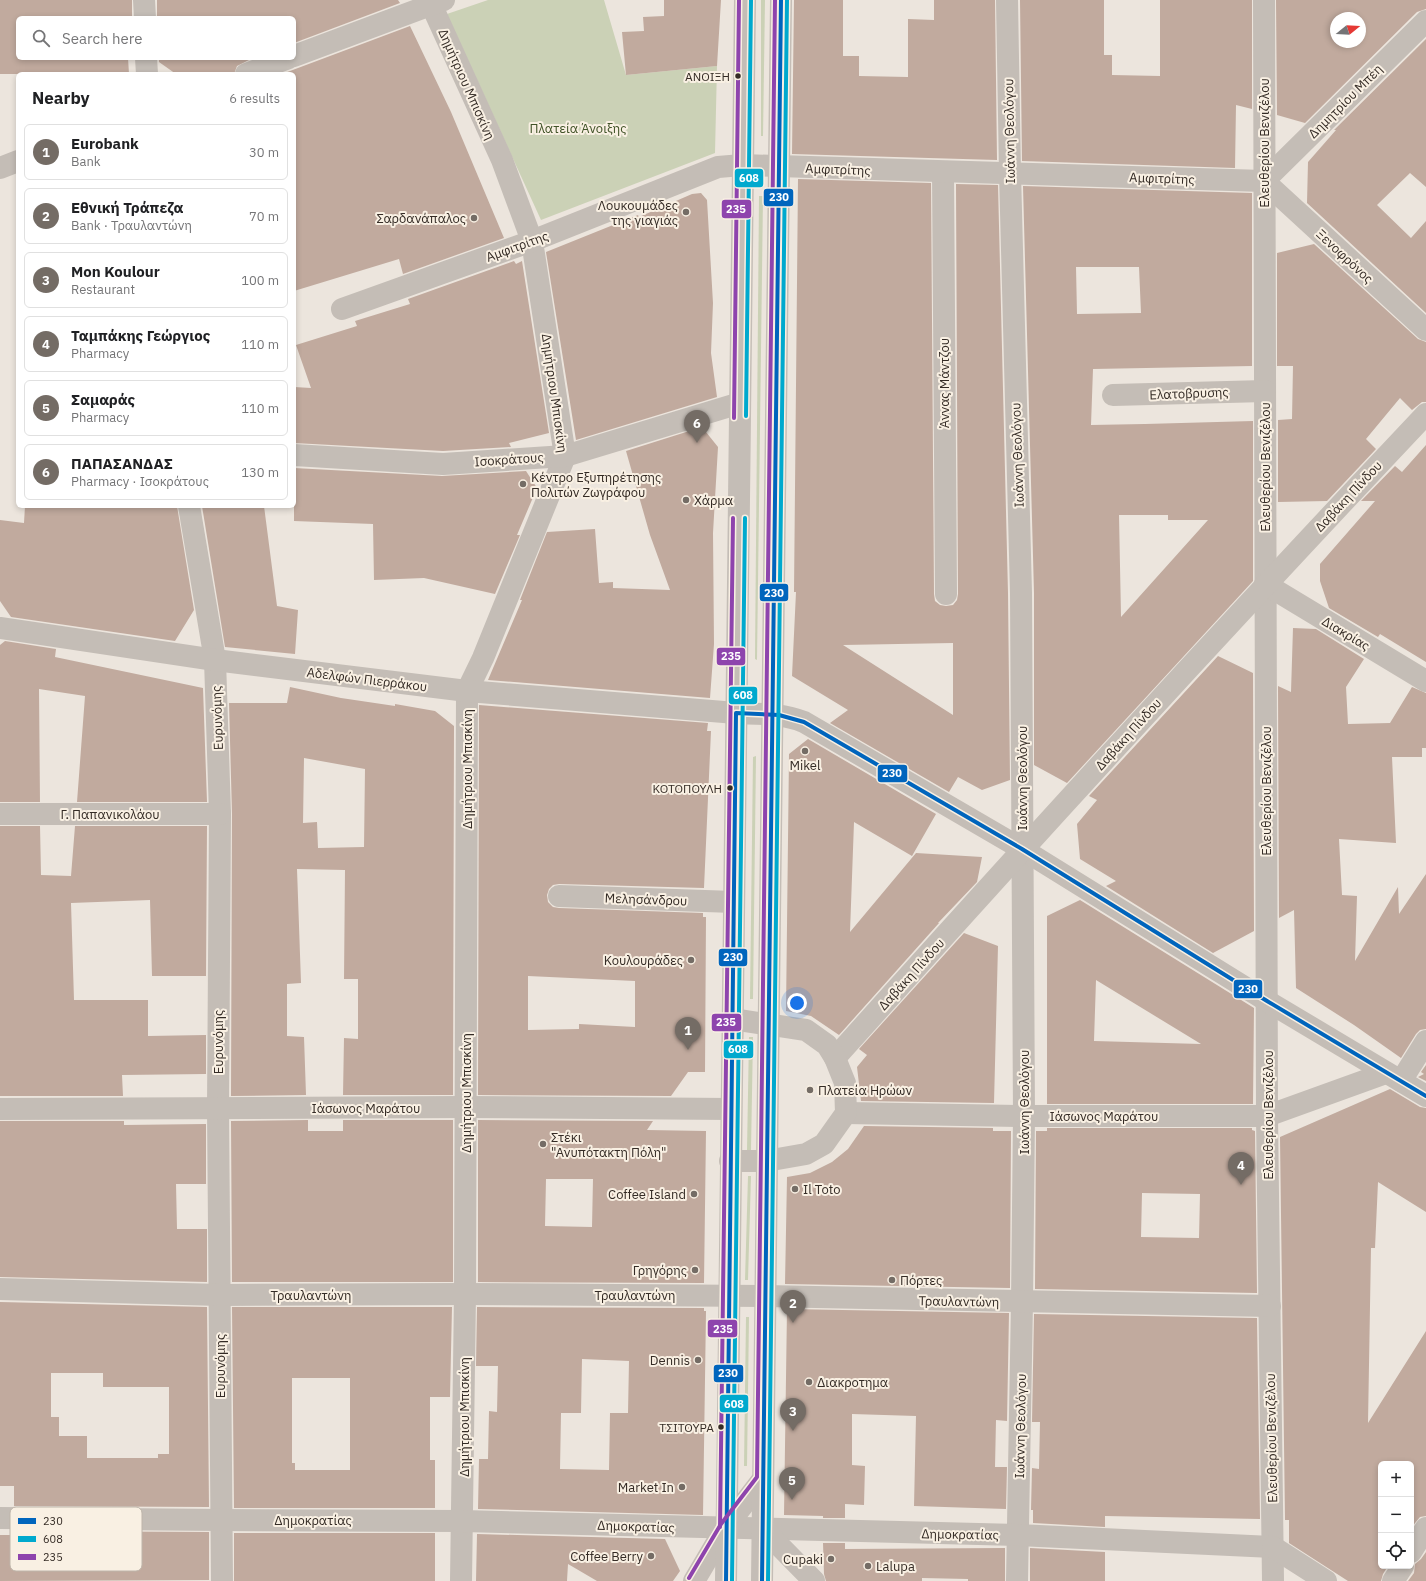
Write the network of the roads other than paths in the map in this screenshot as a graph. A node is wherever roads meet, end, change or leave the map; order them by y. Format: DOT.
graph roads {
  1 [pos="144,0"];
  2 [pos="745,0"];
  3 [pos="781,0"];
  4 [pos="1007,0"];
  5 [pos="1264,0"];
  6 [pos="436,1"];
  7 [pos="145,16"];
  8 [pos="1426,21"];
  9 [pos="296,55"];
  10 [pos="146,60"];
  11 [pos="284,60"];
  12 [pos="147,72"];
  13 [pos="251,72"];
  14 [pos="16,162"];
  15 [pos="742,166"];
  16 [pos="0,168"];
  17 [pos="779,168"];
  18 [pos="943,172"];
  19 [pos="1010,173"];
  20 [pos="1264,181"];
  21 [pos="532,241"];
  22 [pos="342,309"];
  23 [pos="1426,330"];
  24 [pos="1265,391"];
  25 [pos="1113,395"];
  26 [pos="740,403"];
  27 [pos="1426,414"];
  28 [pos="296,456"];
  29 [pos="565,456"];
  30 [pos="189,508"];
  31 [pos="1265,584"];
  32 [pos="946,594"];
  33 [pos="0,628"];
  34 [pos="215,660"];
  35 [pos="1426,682"];
  36 [pos="467,691"];
  37 [pos="736,713"];
  38 [pos="773,714"];
  39 [pos="0,814"];
  40 [pos="220,814"];
  41 [pos="1022,849"];
  42 [pos="559,896"];
  43 [pos="734,902"];
  44 [pos="1267,1001"];
  45 [pos="732,1019"];
  46 [pos="769,1023"];
  47 [pos="1426,1040"];
  48 [pos="835,1058"];
  49 [pos="1394,1077"];
  50 [pos="1426,1096"];
  51 [pos="466,1107"];
  52 [pos="0,1109"];
  53 [pos="218,1109"];
  54 [pos="731,1109"];
  55 [pos="846,1113"];
  56 [pos="1024,1116"];
  57 [pos="1267,1116"];
  58 [pos="730,1161"];
  59 [pos="766,1161"];
  60 [pos="0,1289"];
  61 [pos="465,1294"];
  62 [pos="220,1295"];
  63 [pos="729,1296"];
  64 [pos="765,1296"];
  65 [pos="1022,1302"];
  66 [pos="1270,1306"];
  67 [pos="763,1479"];
  68 [pos="0,1518"];
  69 [pos="10,1518"];
  70 [pos="142,1519"];
  71 [pos="221,1520"];
  72 [pos="463,1520"];
  73 [pos="726,1528"];
  74 [pos="1426,1528"];
  75 [pos="762,1529"];
  76 [pos="1018,1535"];
  77 [pos="1273,1546"];
  78 [pos="1414,1547"];
  79 [pos="1400,1569"];
  80 [pos="222,1581"];
  81 [pos="461,1581"];
  82 [pos="694,1581"];
  83 [pos="726,1581"];
  84 [pos="762,1581"];
  85 [pos="814,1581"];
  86 [pos="1017,1581"];
  87 [pos="1273,1581"];
  88 [pos="1326,1581"];
  89 [pos="1393,1581"];
  1 -- 7 [label="street"];
  2 -- 15 [label="street"];
  3 -- 17 [label="street"];
  4 -- 19 [label="street, Ιωάννη Θεολόγου"];
  5 -- 20 [label="street, Ελευθερίου Βενιζέλου"];
  6 -- 9 [label="street"];
  6 -- 21 [label="street, Δημήτριου Μπισκίνη"];
  8 -- 20 [label="street, Δημητρίου Μπέη"];
  10 -- 12 [label="street"];
  11 -- 13 [label="street"];
  14 -- 16 [label="street"];
  15 -- 17 [label="street, Αμφιτρίτης"];
  15 -- 21 [label="street, Αμφιτρίτης"];
  15 -- 26 [label="street"];
  17 -- 18 [label="street, Αμφιτρίτης"];
  17 -- 38 [label="street"];
  18 -- 19 [label="street, Αμφιτρίτης"];
  18 -- 32 [label="street, Άννας Μάντζου"];
  19 -- 20 [label="street, Αμφιτρίτης"];
  19 -- 41 [label="street, Ιωάννη Θεολόγου"];
  20 -- 23 [label="street, Ξενοφρόνος"];
  20 -- 24 [label="street, Ελευθερίου Βενιζέλου"];
  21 -- 22 [label="street, Αμφιτρίτης"];
  21 -- 29 [label="street, Δημήτριου Μπισκίνη"];
  24 -- 25 [label="street, Ελατοβρυσης"];
  24 -- 31 [label="street, Ελευθερίου Βενιζέλου"];
  26 -- 29 [label="street, Ισοκράτους"];
  26 -- 37 [label="street"];
  27 -- 31 [label="street, Δαβάκη Πίνδου"];
  28 -- 29 [label="street, Ισοκράτους"];
  29 -- 36 [label="street, Δημήτριου Μπισκίνη"];
  30 -- 34 [label="street, Ευρυνόμης"];
  31 -- 35 [label="street, Διακρίας"];
  31 -- 41 [label="street, Δαβάκη Πίνδου"];
  31 -- 44 [label="street, Ελευθερίου Βενιζέλου"];
  33 -- 34 [label="street, Αδελφών Πιερράκου"];
  34 -- 36 [label="street, Αδελφών Πιερράκου"];
  34 -- 40 [label="street, Ευρυνόμης"];
  36 -- 37 [label="street, Αδελφών Πιερράκου"];
  36 -- 51 [label="street, Δημήτριου Μπισκίνη"];
  37 -- 38 [label="street, Αδελφών Πιερράκου"];
  37 -- 43 [label="street"];
  38 -- 41 [label="street, Αδελφών Πιερράκου"];
  38 -- 46 [label="street"];
  39 -- 40 [label="street, Γ. Παπανικολάου"];
  40 -- 53 [label="street, Ευρυνόμης"];
  41 -- 44 [label="street, Αδελφών Πιερράκου"];
  41 -- 48 [label="street, Δαβάκη Πίνδου"];
  41 -- 56 [label="street, Ιωάννη Θεολόγου"];
  42 -- 43 [label="street, Μελησάνδρου"];
  43 -- 45 [label="street"];
  44 -- 49 [label="street, Αδελφών Πιερράκου"];
  44 -- 57 [label="street, Ελευθερίου Βενιζέλου"];
  45 -- 46 [label="street"];
  45 -- 54 [label="street"];
  46 -- 48 [label="street"];
  46 -- 59 [label="street"];
  47 -- 49 [label="street"];
  48 -- 55 [label="street"];
  49 -- 50 [label="street, Αδελφών Πιερράκου"];
  49 -- 57 [label="street, Ιάσωνος Μαράτου"];
  51 -- 53 [label="street, Ιάσωνος Μαράτου"];
  51 -- 54 [label="street, Ιάσωνος Μαράτου"];
  51 -- 61 [label="street, Δημήτριου Μπισκίνη"];
  52 -- 53 [label="street, Ιάσωνος Μαράτου"];
  53 -- 62 [label="street, Ευρυνόμης"];
  54 -- 58 [label="street"];
  55 -- 56 [label="street, Ιάσωνος Μαράτου"];
  55 -- 59 [label="street"];
  56 -- 57 [label="street, Ιάσωνος Μαράτου"];
  56 -- 65 [label="street, Ιωάννη Θεολόγου"];
  57 -- 66 [label="street, Ελευθερίου Βενιζέλου"];
  58 -- 59 [label="street"];
  58 -- 63 [label="street"];
  59 -- 64 [label="street"];
  60 -- 62 [label="street, Τραυλαντώνη"];
  61 -- 62 [label="street, Τραυλαντώνη"];
  61 -- 63 [label="street, Τραυλαντώνη"];
  61 -- 72 [label="street, Δημήτριου Μπισκίνη"];
  62 -- 71 [label="street, Ευρυνόμης"];
  63 -- 64 [label="street, Τραυλαντώνη"];
  63 -- 73 [label="street"];
  64 -- 65 [label="street, Τραυλαντώνη"];
  64 -- 67 [label="street"];
  65 -- 66 [label="street, Τραυλαντώνη"];
  65 -- 76 [label="street, Ιωάννη Θεολόγου"];
  66 -- 77 [label="street, Ελευθερίου Βενιζέλου"];
  67 -- 73 [label="street"];
  67 -- 75 [label="street"];
  68 -- 69 [label="street, Δημοκρατίας"];
  70 -- 71 [label="street, Δημοκρατίας"];
  71 -- 72 [label="street, Δημοκρατίας"];
  71 -- 80 [label="street, Ευρυνόμης"];
  72 -- 73 [label="street, Δημοκρατίας"];
  72 -- 81 [label="street, Δημήτριου Μπισκίνη"];
  73 -- 75 [label="street, Δημοκρατίας"];
  73 -- 82 [label="street"];
  73 -- 83 [label="street"];
  74 -- 78 [label="street"];
  75 -- 76 [label="street, Δημοκρατίας"];
  75 -- 84 [label="street"];
  75 -- 85 [label="street"];
  76 -- 77 [label="street, Δημοκρατίας"];
  76 -- 86 [label="street, Ιωάννη Θεολόγου"];
  77 -- 87 [label="street, Ελευθερίου Βενιζέλου"];
  77 -- 88 [label="street"];
  79 -- 89 [label="street"];
}
